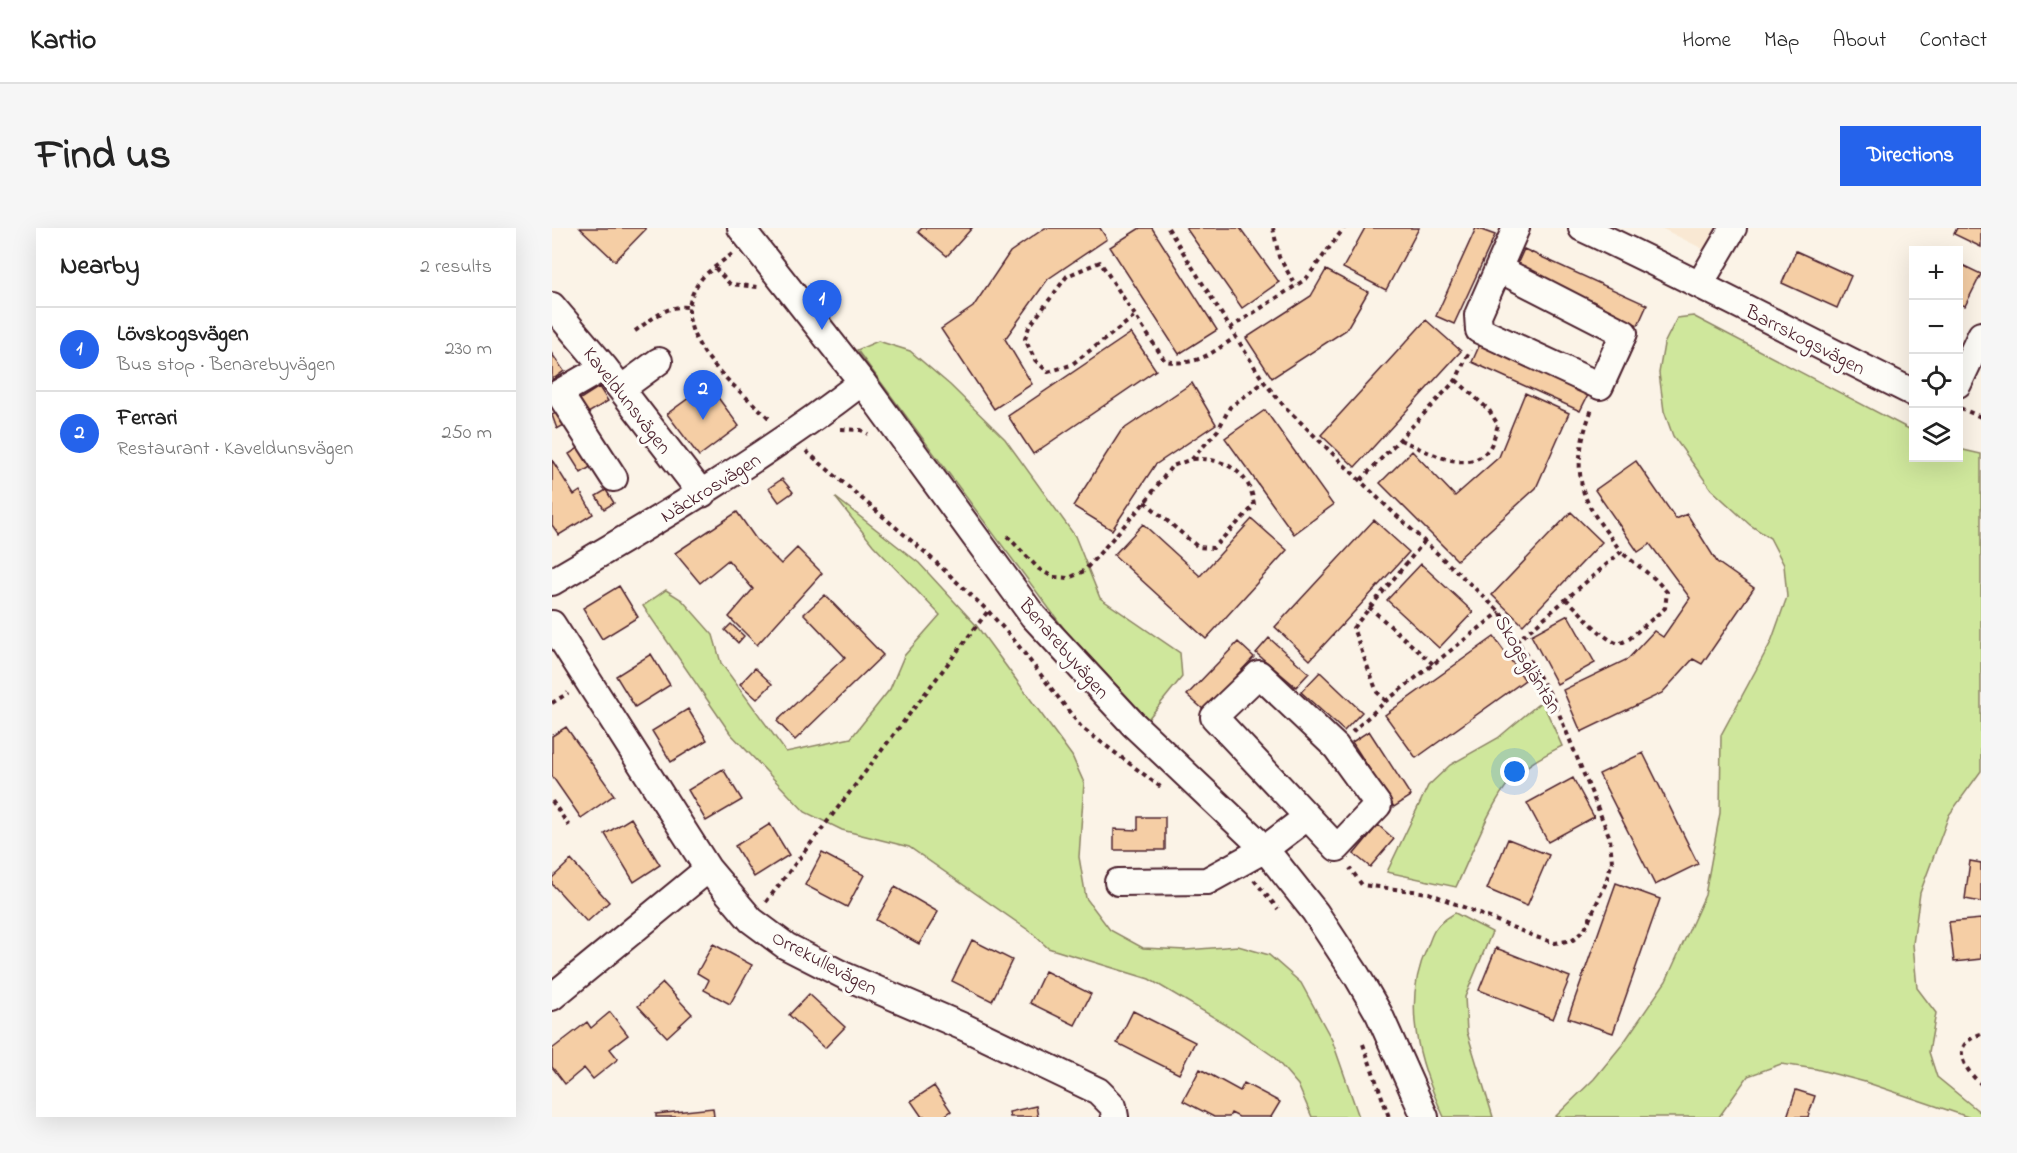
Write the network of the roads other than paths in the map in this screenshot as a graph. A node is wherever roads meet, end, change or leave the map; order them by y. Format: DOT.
graph roads {
  1 [pos="1516,228"];
  2 [pos="1582,228"];
  3 [pos="1733,228"];
  4 [pos="739,238"];
  5 [pos="1499,269"];
  6 [pos="1700,284"];
  7 [pos="552,306"];
  8 [pos="1981,334"];
  9 [pos="659,361"];
  10 [pos="604,367"];
  11 [pos="1963,375"];
  12 [pos="862,382"];
  13 [pos="621,389"];
  14 [pos="1909,391"];
  15 [pos="614,478"];
  16 [pos="702,494"];
  17 [pos="552,582"];
  18 [pos="552,624"];
  19 [pos="1307,817"];
  20 [pos="1265,849"];
  21 [pos="708,869"];
  22 [pos="1118,882"];
  23 [pos="552,997"];
  24 [pos="1398,1056"];
  25 [pos="1115,1117"];
  26 [pos="1414,1117"];
  27 [pos="1425,1117"];
  1 -- 5 [label="street"];
  2 -- 6 [label="street, Barrskogsvägen"];
  3 -- 6 [label="street"];
  4 -- 12 [label="street, Benarebyvägen"];
  5 -- 5 [label="street"];
  6 -- 14 [label="street, Barrskogsvägen"];
  7 -- 10 [label="street, Kaveldunsvägen"];
  8 -- 11 [label="street"];
  9 -- 13 [label="street"];
  10 -- 13 [label="street, Kaveldunsvägen"];
  10 -- 15 [label="street"];
  12 -- 16 [label="street, Näckrosvägen"];
  12 -- 20 [label="street, Benarebyvägen"];
  13 -- 16 [label="street, Kaveldunsvägen"];
  16 -- 17 [label="street, Näckrosvägen"];
  18 -- 21 [label="street, Orrekullevägen"];
  19 -- 19 [label="street"];
  19 -- 20 [label="street"];
  20 -- 22 [label="street"];
  20 -- 24 [label="street, Benarebyvägen"];
  21 -- 23 [label="street"];
  21 -- 25 [label="street, Orrekullevägen"];
  24 -- 26 [label="street, Benarebyvägen"];
  24 -- 27 [label="street, Benarebyvägen"];
}
